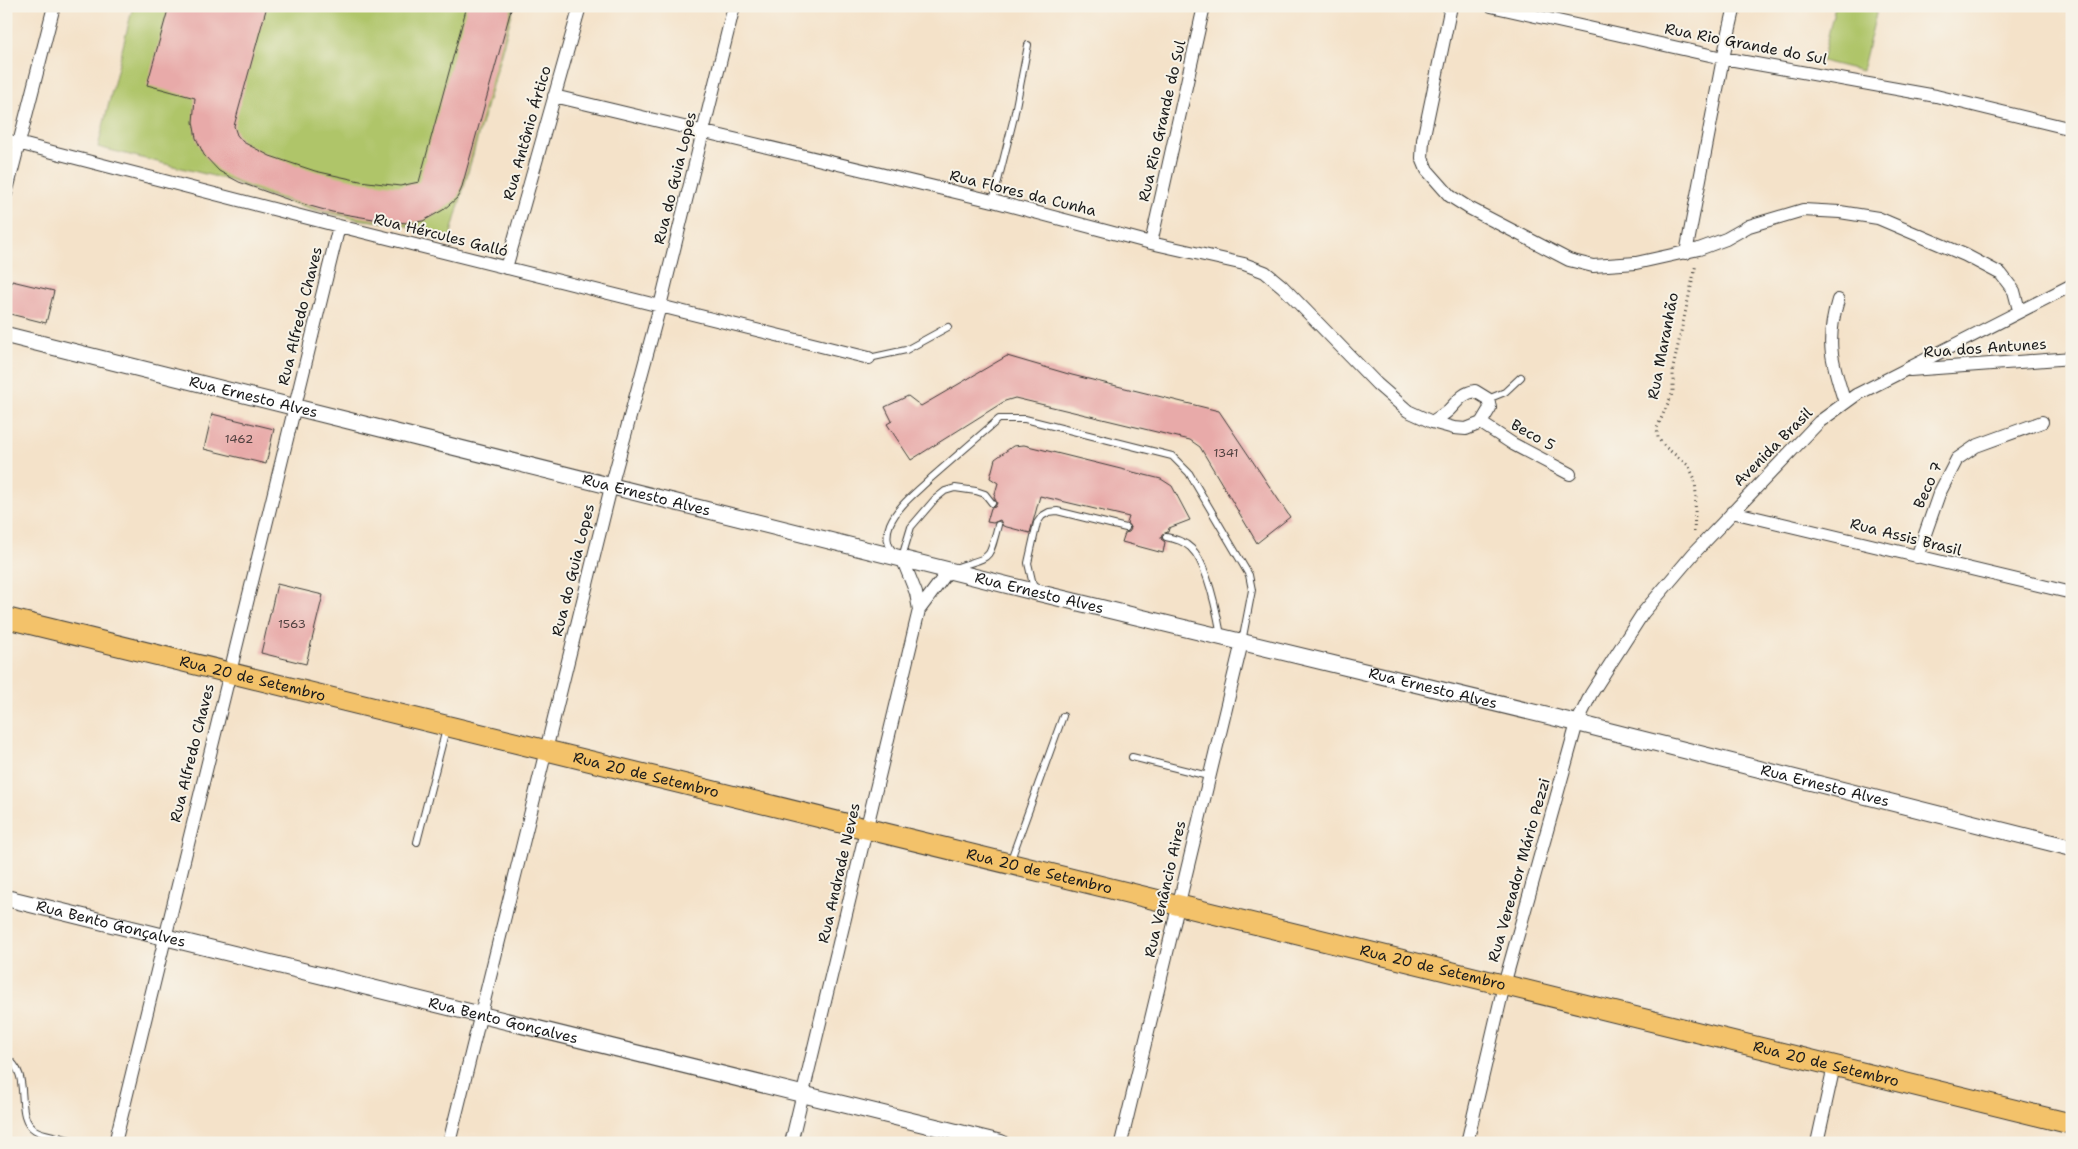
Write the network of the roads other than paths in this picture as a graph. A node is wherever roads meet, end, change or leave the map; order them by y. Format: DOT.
graph roads {
  1 [pos="54,6"];
  2 [pos="580,6"];
  3 [pos="734,6"];
  4 [pos="1204,6"];
  5 [pos="1452,6"];
  6 [pos="1491,6"];
  7 [pos="1735,6"];
  8 [pos="1028,45"];
  9 [pos="1722,58"];
  10 [pos="554,96"];
  11 [pos="2072,129"];
  12 [pos="703,132"];
  13 [pos="6,140"];
  14 [pos="19,144"];
  15 [pos="6,194"];
  16 [pos="993,201"];
  17 [pos="339,226"];
  18 [pos="1151,243"];
  19 [pos="1686,252"];
  20 [pos="506,268"];
  21 [pos="2072,285"];
  22 [pos="1838,300"];
  23 [pos="660,306"];
  24 [pos="2019,310"];
  25 [pos="948,327"];
  26 [pos="6,335"];
  27 [pos="870,358"];
  28 [pos="2072,358"];
  29 [pos="1901,371"];
  30 [pos="1521,377"];
  31 [pos="1488,399"];
  32 [pos="1845,403"];
  33 [pos="294,406"];
  34 [pos="1432,422"];
  35 [pos="2042,422"];
  36 [pos="1481,423"];
  37 [pos="1570,474"];
  38 [pos="611,486"];
  39 [pos="992,503"];
  40 [pos="1732,512"];
  41 [pos="998,525"];
  42 [pos="1126,528"];
  43 [pos="1166,537"];
  44 [pos="1917,556"];
  45 [pos="902,558"];
  46 [pos="949,570"];
  47 [pos="1035,592"];
  48 [pos="2072,593"];
  49 [pos="919,610"];
  50 [pos="6,618"];
  51 [pos="1221,636"];
  52 [pos="1242,642"];
  53 [pos="229,671"];
  54 [pos="1063,716"];
  55 [pos="1577,723"];
  56 [pos="447,725"];
  57 [pos="545,749"];
  58 [pos="1132,757"];
  59 [pos="1208,776"];
  60 [pos="866,828"];
  61 [pos="417,842"];
  62 [pos="2072,848"];
  63 [pos="1009,863"];
  64 [pos="6,898"];
  65 [pos="1179,905"];
  66 [pos="164,936"];
  67 [pos="1504,985"];
  68 [pos="480,1014"];
  69 [pos="6,1058"];
  70 [pos="1834,1066"];
  71 [pos="804,1094"];
  72 [pos="2072,1124"];
  73 [pos="57,1140"];
  74 [pos="82,1143"];
  75 [pos="115,1143"];
  76 [pos="449,1143"];
  77 [pos="791,1143"];
  78 [pos="1001,1143"];
  79 [pos="1121,1143"];
  80 [pos="1467,1143"];
  81 [pos="1817,1143"];
  1 -- 14 [label="street"];
  2 -- 10 [label="street, Rua Antônio Ártico"];
  3 -- 12 [label="street, Rua do Guia Lopes"];
  4 -- 18 [label="street, Rua Rio Grande do Sul"];
  5 -- 19 [label="street"];
  6 -- 9 [label="street, Rua Rio Grande do Sul"];
  7 -- 9 [label="street"];
  8 -- 16 [label="lane"];
  9 -- 11 [label="street, Rua Rio Grande do Sul"];
  9 -- 19 [label="street"];
  10 -- 12 [label="street, Rua Flores da Cunha"];
  10 -- 20 [label="street, Rua Antônio Ártico"];
  12 -- 16 [label="street, Rua Flores da Cunha"];
  12 -- 23 [label="street, Rua do Guia Lopes"];
  13 -- 14 [label="street, Rua Hércules Galló"];
  14 -- 15 [label="street"];
  14 -- 17 [label="street, Rua Hércules Galló"];
  16 -- 18 [label="street, Rua Flores da Cunha"];
  17 -- 20 [label="street, Rua Hércules Galló"];
  17 -- 33 [label="street, Rua Alfredo Chaves"];
  18 -- 34 [label="street, Rua Flores da Cunha"];
  19 -- 24 [label="street"];
  20 -- 23 [label="street, Rua Hércules Galló"];
  21 -- 24 [label="street, Avenida Brasil"];
  22 -- 32 [label="street"];
  23 -- 27 [label="street, Rua Hércules Galló"];
  23 -- 38 [label="street, Rua do Guia Lopes"];
  24 -- 29 [label="street, Avenida Brasil"];
  25 -- 27 [label="lane"];
  26 -- 33 [label="street, Rua Ernesto Alves"];
  28 -- 29 [label="street, Rua dos Antunes"];
  29 -- 32 [label="street, Avenida Brasil"];
  30 -- 31 [label="lane"];
  31 -- 34 [label="street"];
  31 -- 36 [label="street"];
  32 -- 40 [label="street, Avenida Brasil"];
  33 -- 38 [label="street, Rua Ernesto Alves"];
  33 -- 53 [label="street, Rua Alfredo Chaves"];
  34 -- 36 [label="street, Rua Flores da Cunha"];
  35 -- 44 [label="street, Beco 7"];
  36 -- 37 [label="street, Beco 5"];
  38 -- 45 [label="street, Rua Ernesto Alves"];
  38 -- 57 [label="street, Rua do Guia Lopes"];
  39 -- 45 [label="lane"];
  40 -- 44 [label="street, Rua Assis Brasil"];
  40 -- 55 [label="street, Avenida Brasil"];
  41 -- 46 [label="lane"];
  42 -- 47 [label="lane"];
  43 -- 51 [label="lane"];
  44 -- 48 [label="street, Rua Assis Brasil"];
  45 -- 46 [label="street, Rua Ernesto Alves"];
  45 -- 49 [label="street, Rua Andrade Neves"];
  45 -- 52 [label="lane"];
  46 -- 47 [label="street, Rua Ernesto Alves"];
  46 -- 49 [label="street, Rua Andrade Neves"];
  47 -- 51 [label="street, Rua Ernesto Alves"];
  49 -- 60 [label="street, Rua Andrade Neves"];
  50 -- 53 [label="main road, Rua 20 de Setembro"];
  51 -- 52 [label="street, Rua Ernesto Alves"];
  52 -- 55 [label="street, Rua Ernesto Alves"];
  52 -- 59 [label="street, Rua Venâncio Aires"];
  53 -- 56 [label="main road, Rua 20 de Setembro"];
  53 -- 66 [label="street, Rua Alfredo Chaves"];
  54 -- 63 [label="lane"];
  55 -- 62 [label="street, Rua Ernesto Alves"];
  55 -- 67 [label="street, Rua Vereador Mário Pezzi"];
  56 -- 57 [label="main road, Rua 20 de Setembro"];
  56 -- 61 [label="lane"];
  57 -- 60 [label="main road, Rua 20 de Setembro"];
  57 -- 68 [label="street, Rua do Guia Lopes"];
  58 -- 59 [label="lane"];
  59 -- 65 [label="street, Rua Venâncio Aires"];
  60 -- 63 [label="main road, Rua 20 de Setembro"];
  60 -- 71 [label="street, Rua Andrade Neves"];
  63 -- 65 [label="main road, Rua 20 de Setembro"];
  64 -- 66 [label="street, Rua Bento Gonçalves"];
  65 -- 67 [label="main road, Rua 20 de Setembro"];
  65 -- 79 [label="street, Rua Venâncio Aires"];
  66 -- 68 [label="street, Rua Bento Gonçalves"];
  66 -- 75 [label="street, Rua Alfredo Chaves"];
  67 -- 70 [label="main road, Rua 20 de Setembro"];
  67 -- 80 [label="street, Rua Vereador Mário Pezzi"];
  68 -- 71 [label="street, Rua Bento Gonçalves"];
  68 -- 76 [label="street, Rua do Guia Lopes"];
  69 -- 73 [label="lane"];
  70 -- 72 [label="main road, Rua 20 de Setembro"];
  70 -- 81 [label="street"];
  71 -- 77 [label="street, Rua Andrade Neves"];
  71 -- 78 [label="street, Rua Bento Gonçalves"];
  73 -- 74 [label="lane"];
}
